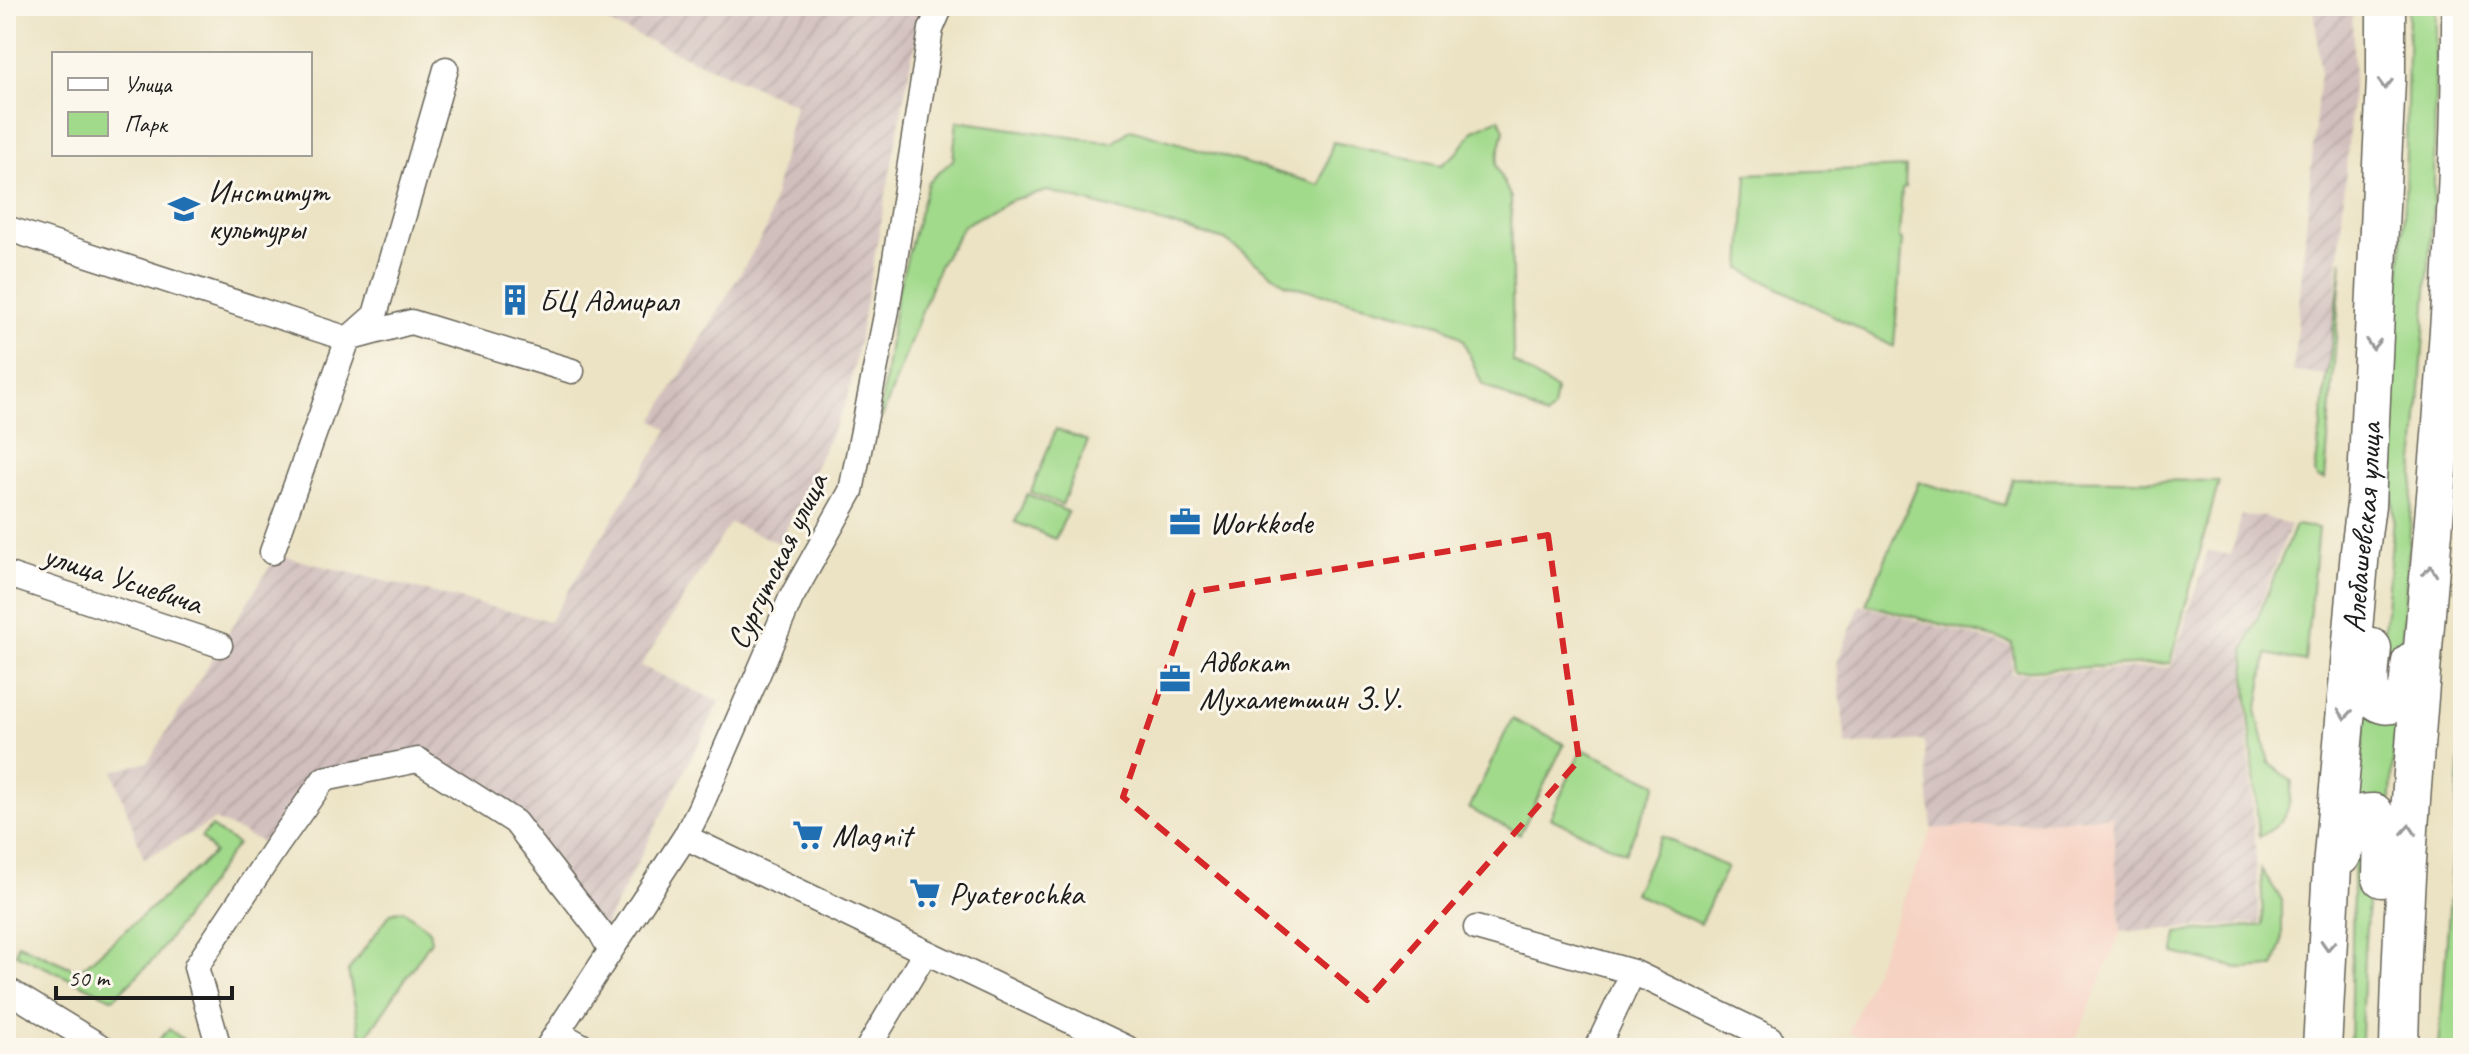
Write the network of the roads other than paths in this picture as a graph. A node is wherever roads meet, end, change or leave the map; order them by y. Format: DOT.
graph roads {
  1 [pos="941,6"];
  2 [pos="2386,6"];
  3 [pos="2461,6"];
  4 [pos="446,69"];
  5 [pos="6,228"];
  6 [pos="348,339"];
  7 [pos="572,371"];
  8 [pos="2360,551"];
  9 [pos="272,552"];
  10 [pos="6,574"];
  11 [pos="2424,620"];
  12 [pos="220,645"];
  13 [pos="685,837"];
  14 [pos="2332,867"];
  15 [pos="1476,928"];
  16 [pos="2401,943"];
  17 [pos="610,949"];
  18 [pos="925,953"];
  19 [pos="1633,972"];
  20 [pos="6,989"];
  21 [pos="1770,1038"];
  22 [pos="552,1040"];
  23 [pos="103,1048"];
  24 [pos="219,1048"];
  25 [pos="586,1048"];
  26 [pos="868,1048"];
  27 [pos="1127,1048"];
  28 [pos="1597,1048"];
  29 [pos="2322,1048"];
  30 [pos="2399,1048"];
  1 -- 13 [label="street, Сургутская улица"];
  2 -- 8 [label="main road, Алебашевская улица, one-way"];
  11 -- 3 [label="main road, one-way"];
  4 -- 6 [label="street"];
  5 -- 6 [label="street"];
  6 -- 7 [label="street"];
  6 -- 9 [label="street"];
  8 -- 11 [label="main road"];
  8 -- 14 [label="main road, Алебашевская улица, one-way"];
  10 -- 12 [label="street, улица Усиевича"];
  16 -- 11 [label="main road, one-way"];
  13 -- 17 [label="street, Сургутская улица"];
  13 -- 18 [label="street"];
  14 -- 16 [label="main road"];
  14 -- 29 [label="main road, Алебашевская улица, one-way"];
  15 -- 19 [label="street"];
  16 -- 30 [label="main road"];
  17 -- 22 [label="street, Сургутская улица"];
  17 -- 24 [label="street"];
  18 -- 26 [label="street"];
  18 -- 27 [label="street"];
  19 -- 21 [label="street"];
  19 -- 28 [label="street"];
  20 -- 23 [label="street"];
  22 -- 25 [label="street"];
}
